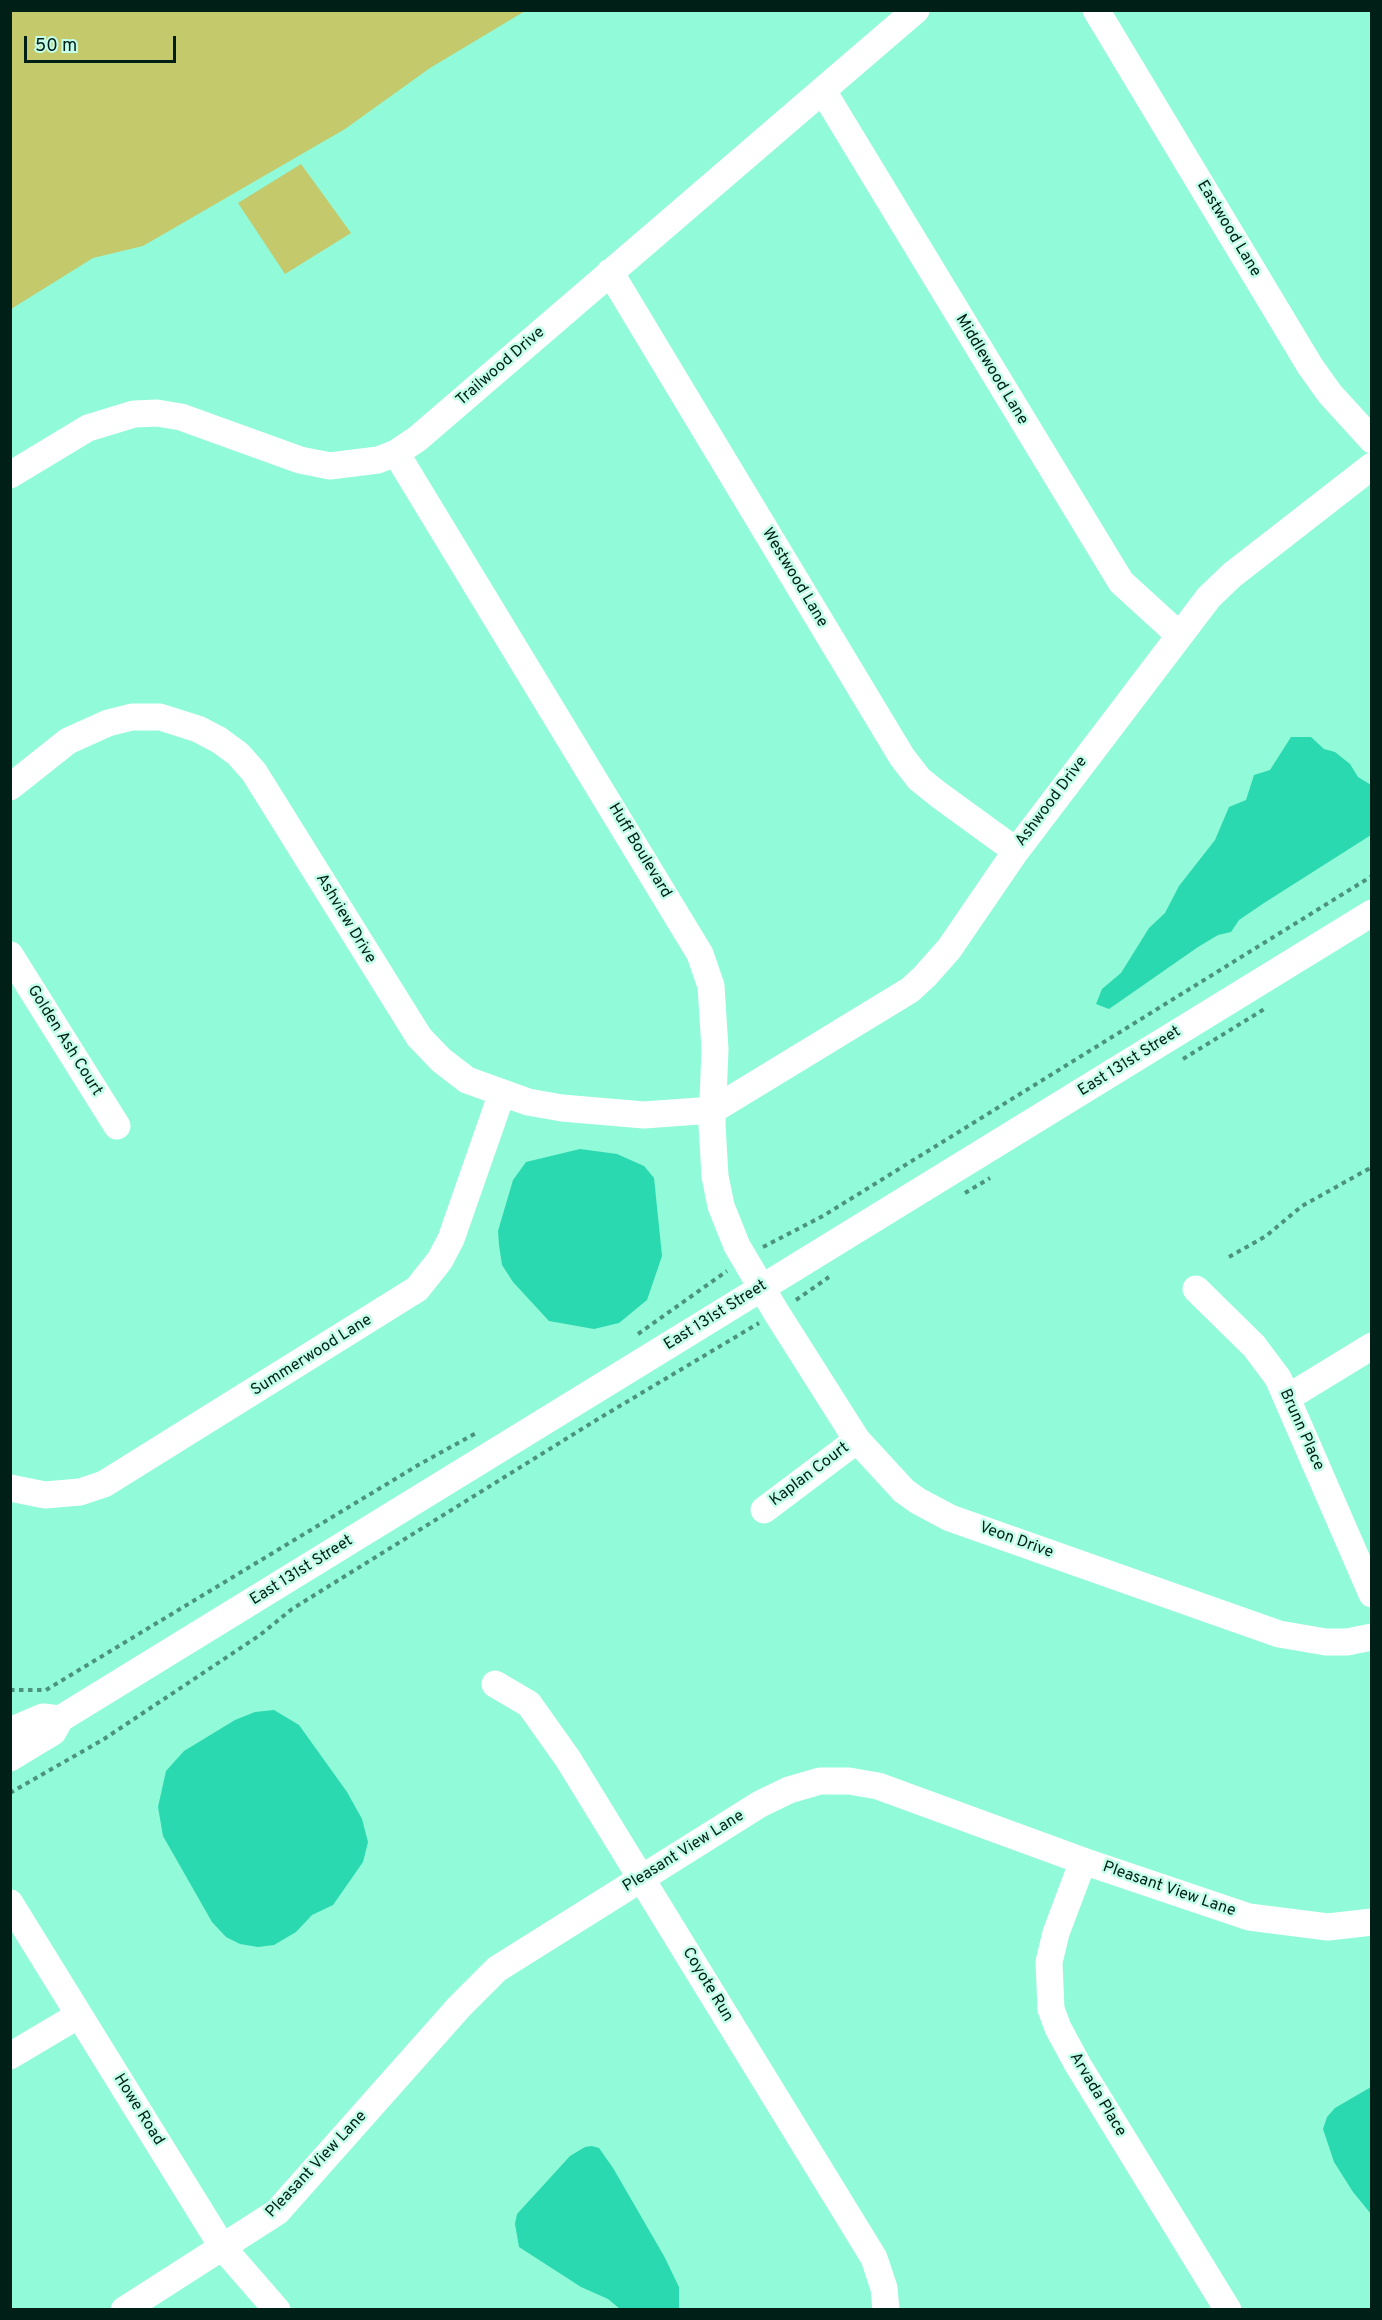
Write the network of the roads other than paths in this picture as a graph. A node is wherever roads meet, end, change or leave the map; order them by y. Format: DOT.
graph roads {
  1 [pos="916,10"];
  2 [pos="1096,10"];
  3 [pos="822,91"];
  4 [pos="610,273"];
  5 [pos="1371,440"];
  6 [pos="396,453"];
  7 [pos="1371,466"];
  8 [pos="10,475"];
  9 [pos="1179,634"];
  10 [pos="10,787"];
  11 [pos="1016,851"];
  12 [pos="1371,913"];
  13 [pos="10,955"];
  14 [pos="502,1093"];
  15 [pos="712,1110"];
  16 [pos="117,1126"];
  17 [pos="763,1287"];
  18 [pos="1196,1289"];
  19 [pos="1371,1346"];
  20 [pos="1287,1398"];
  21 [pos="857,1440"];
  22 [pos="10,1488"];
  23 [pos="764,1510"];
  24 [pos="1371,1594"];
  25 [pos="1371,1637"];
  26 [pos="495,1684"];
  27 [pos="60,1719"];
  28 [pos="10,1731"];
  29 [pos="10,1758"];
  30 [pos="1083,1861"];
  31 [pos="642,1879"];
  32 [pos="10,1903"];
  33 [pos="1371,1922"];
  34 [pos="79,2015"];
  35 [pos="10,2056"];
  36 [pos="223,2248"];
  37 [pos="124,2310"];
  38 [pos="277,2310"];
  39 [pos="886,2310"];
  40 [pos="1228,2310"];
  1 -- 3 [label="street, Trailwood Drive"];
  2 -- 5 [label="street, Eastwood Lane"];
  3 -- 4 [label="street, Trailwood Drive"];
  3 -- 9 [label="street, Middlewood Lane"];
  4 -- 6 [label="street, Trailwood Drive"];
  4 -- 11 [label="street, Westwood Lane"];
  6 -- 8 [label="street, Trailwood Drive"];
  6 -- 15 [label="street, Huff Boulevard"];
  7 -- 9 [label="street, Ashwood Drive"];
  9 -- 11 [label="street, Ashwood Drive"];
  10 -- 14 [label="street, Ashview Drive"];
  11 -- 15 [label="street, Ashwood Drive"];
  12 -- 17 [label="street, East 131st Street"];
  13 -- 16 [label="street, Golden Ash Court"];
  14 -- 15 [label="street, Ashview Drive"];
  14 -- 22 [label="street, Summerwood Lane"];
  15 -- 17 [label="street, Huff Boulevard"];
  17 -- 21 [label="street, Veon Drive"];
  17 -- 27 [label="street, East 131st Street"];
  18 -- 20 [label="street, Brunn Place"];
  19 -- 20 [label="street"];
  20 -- 24 [label="street, Brunn Place"];
  21 -- 23 [label="street, Kaplan Court"];
  21 -- 25 [label="street, Veon Drive"];
  26 -- 31 [label="street, Coyote Run"];
  27 -- 28 [label="street, East 131st Street"];
  27 -- 29 [label="street, East 131st Street"];
  30 -- 31 [label="street, Pleasant View Lane"];
  30 -- 33 [label="street, Pleasant View Lane"];
  30 -- 40 [label="street, Arvada Place"];
  31 -- 36 [label="street, Pleasant View Lane"];
  31 -- 39 [label="street, Coyote Run"];
  32 -- 34 [label="street, Howe Road"];
  34 -- 35 [label="street"];
  34 -- 36 [label="street, Howe Road"];
  36 -- 37 [label="street, Pleasant View Lane"];
  36 -- 38 [label="street, Howe Road"];
}
